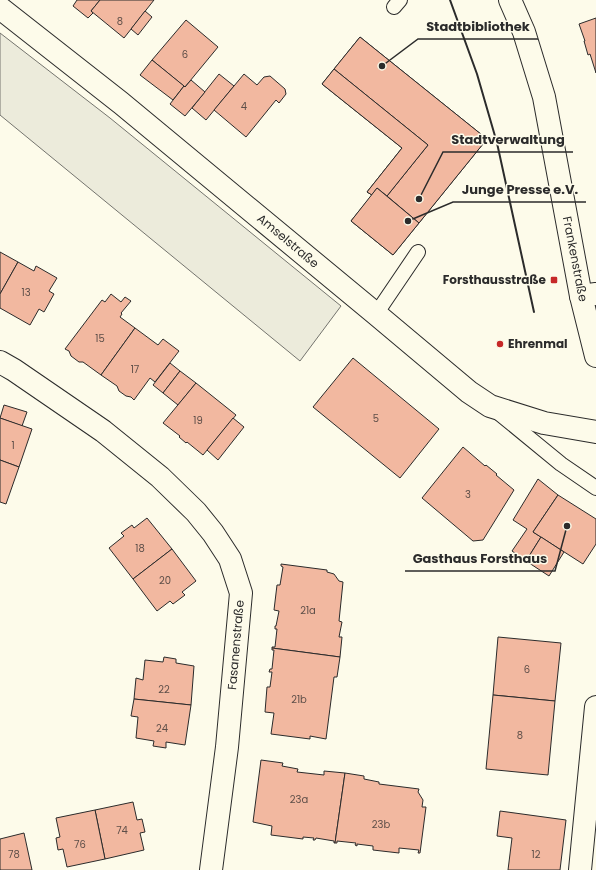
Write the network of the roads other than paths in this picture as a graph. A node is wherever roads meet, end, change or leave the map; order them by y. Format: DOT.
graph roads {
  1 [pos="510,0"];
  2 [pos="0,8"];
  3 [pos="418,252"];
  4 [pos="589,295"];
  5 [pos="376,314"];
  6 [pos="596,356"];
  7 [pos="0,362"];
  8 [pos="490,406"];
  9 [pos="596,432"];
  10 [pos="596,488"];
  11 [pos="596,707"];
  12 [pos="211,870"];
  13 [pos="580,870"];
  1 -- 4 [label="street, Frankenstraße"];
  2 -- 5 [label="street, Amselstraße"];
  3 -- 5 [label="lane"];
  4 -- 6 [label="street, Frankenstraße"];
  5 -- 8 [label="street, Amselstraße"];
  7 -- 12 [label="street, Fasanenstraße"];
  8 -- 9 [label="street, Amselstraße"];
  8 -- 10 [label="lane"];
  11 -- 13 [label="street"];
}
